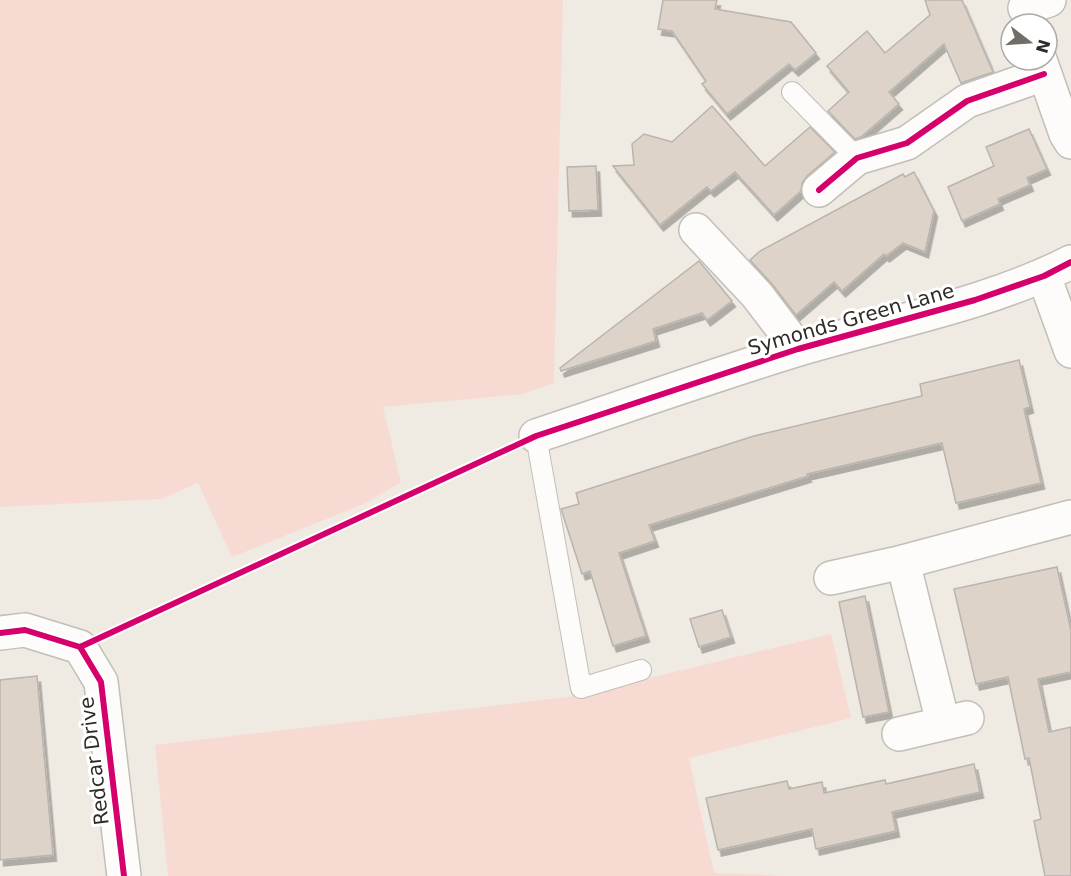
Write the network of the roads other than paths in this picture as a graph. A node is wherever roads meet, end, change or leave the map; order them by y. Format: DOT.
graph roads {
  1 [pos="1031,72"];
  2 [pos="1044,72"];
  3 [pos="792,92"];
  4 [pos="1071,142"];
  5 [pos="857,158"];
  6 [pos="819,190"];
  7 [pos="696,230"];
  8 [pos="1057,269"];
  9 [pos="798,349"];
  10 [pos="1071,351"];
  11 [pos="536,436"];
  12 [pos="1071,517"];
  13 [pos="903,562"];
  14 [pos="831,578"];
  15 [pos="0,633"];
  16 [pos="641,670"];
  17 [pos="899,734"];
  18 [pos="124,876"];
  1 -- 5 [label="street"];
  2 -- 4 [label="street"];
  3 -- 5 [label="lane"];
  5 -- 6 [label="street"];
  7 -- 9 [label="street"];
  8 -- 9 [label="street, Symonds Green Lane"];
  8 -- 10 [label="street"];
  9 -- 11 [label="street, Symonds Green Lane"];
  11 -- 16 [label="lane"];
  12 -- 13 [label="street"];
  13 -- 14 [label="street"];
  13 -- 17 [label="street"];
  15 -- 18 [label="street, Redcar Drive"];
}
